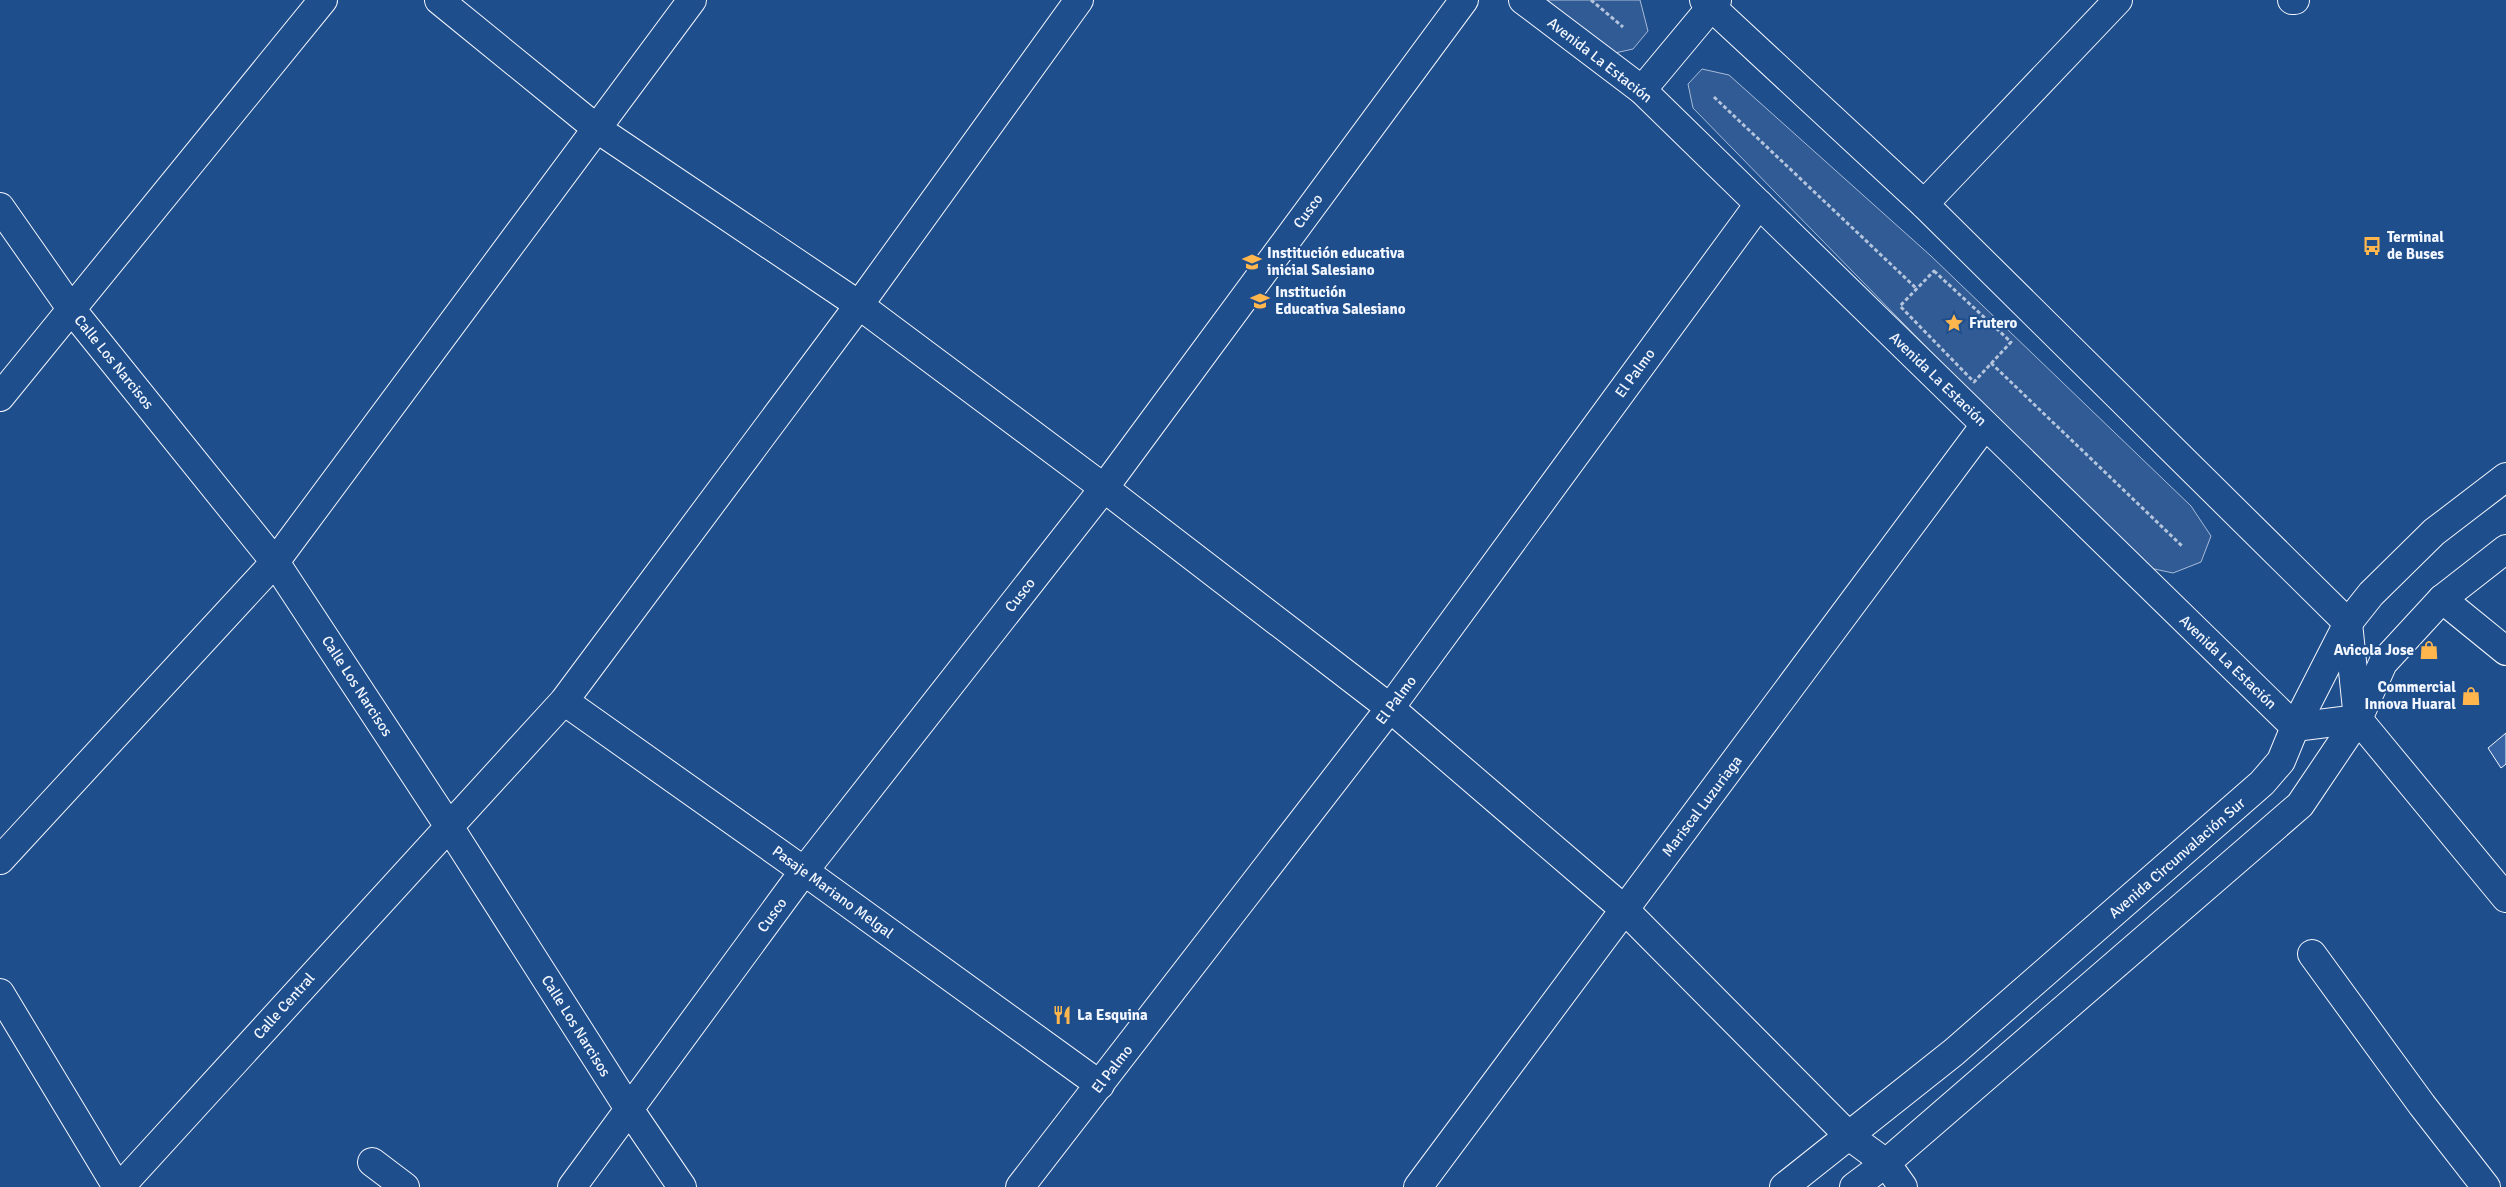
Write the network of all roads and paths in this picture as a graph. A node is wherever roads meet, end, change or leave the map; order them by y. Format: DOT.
graph roads {
  1 [pos="323,0"];
  2 [pos="439,0"];
  3 [pos="692,0"];
  4 [pos="1079,0"];
  5 [pos="1464,0"];
  6 [pos="1523,0"];
  7 [pos="1591,0"];
  8 [pos="2118,0"];
  9 [pos="1711,2"];
  10 [pos="1623,27"];
  11 [pos="1642,90"];
  12 [pos="1714,97"];
  13 [pos="596,128"];
  14 [pos="1759,204"];
  15 [pos="1924,204"];
  16 [pos="0,207"];
  17 [pos="1917,289"];
  18 [pos="859,304"];
  19 [pos="72,310"];
  20 [pos="1991,363"];
  21 [pos="0,397"];
  22 [pos="1985,425"];
  23 [pos="2506,477"];
  24 [pos="1104,488"];
  25 [pos="2182,546"];
  26 [pos="2506,549"];
  27 [pos="275,562"];
  28 [pos="2442,599"];
  29 [pos="2348,623"];
  30 [pos="2506,651"];
  31 [pos="564,701"];
  32 [pos="1390,708"];
  33 [pos="2358,719"];
  34 [pos="2295,727"];
  35 [pos="448,826"];
  36 [pos="0,860"];
  37 [pos="804,871"];
  38 [pos="2506,898"];
  39 [pos="1625,910"];
  40 [pos="2312,954"];
  41 [pos="0,993"];
  42 [pos="1100,1086"];
  43 [pos="629,1109"];
  44 [pos="1849,1136"];
  45 [pos="372,1162"];
  46 [pos="1886,1163"];
  47 [pos="119,1187"];
  48 [pos="405,1187"];
  49 [pos="572,1187"];
  50 [pos="682,1187"];
  51 [pos="1020,1187"];
  52 [pos="1418,1187"];
  53 [pos="1784,1187"];
  54 [pos="1854,1187"];
  55 [pos="1903,1187"];
  56 [pos="2486,1187"];
  1 -- 19 [label="main road"];
  2 -- 13 [label="main road"];
  3 -- 13 [label="main road"];
  4 -- 18 [label="main road, Calle Central"];
  5 -- 24 [label="main road, Cusco"];
  6 -- 11 [label="main road, Avenida La Estación"];
  7 -- 10 [label="path"];
  8 -- 15 [label="main road"];
  9 -- 11 [label="main road"];
  9 -- 15 [label="main road"];
  11 -- 14 [label="main road, Avenida La Estación"];
  12 -- 17 [label="path"];
  13 -- 18 [label="main road"];
  13 -- 27 [label="main road"];
  14 -- 22 [label="main road, Avenida La Estación"];
  14 -- 32 [label="main road, El Palmo"];
  15 -- 29 [label="main road"];
  16 -- 19 [label="main road, Calle Los Narcisos"];
  17 -- 20 [label="path"];
  17 -- 20 [label="path"];
  18 -- 24 [label="main road"];
  18 -- 31 [label="main road, Calle Central"];
  19 -- 21 [label="main road"];
  19 -- 27 [label="main road, Calle Los Narcisos"];
  20 -- 25 [label="path"];
  22 -- 34 [label="main road, Avenida La Estación"];
  22 -- 39 [label="main road, Mariscal Luzuriaga"];
  23 -- 29 [label="main road, Avenida Circunvalación Sur"];
  24 -- 32 [label="main road"];
  24 -- 37 [label="main road, Cusco"];
  26 -- 28 [label="main road"];
  27 -- 35 [label="main road, Calle Los Narcisos"];
  27 -- 36 [label="main road"];
  28 -- 30 [label="main road"];
  28 -- 33 [label="main road"];
  29 -- 33 [label="main road"];
  29 -- 34 [label="main road, Avenida Circunvalación Sur"];
  31 -- 35 [label="main road, Calle Central"];
  31 -- 37 [label="main road, Pasaje Mariano Melgal"];
  32 -- 39 [label="main road"];
  32 -- 42 [label="main road, El Palmo"];
  33 -- 34 [label="main road"];
  33 -- 38 [label="main road"];
  33 -- 46 [label="main road"];
  34 -- 44 [label="main road, Avenida Circunvalación Sur"];
  35 -- 43 [label="main road, Calle Los Narcisos"];
  35 -- 47 [label="main road, Calle Central"];
  37 -- 42 [label="main road, Pasaje Mariano Melgal"];
  37 -- 43 [label="main road, Cusco"];
  39 -- 44 [label="main road"];
  39 -- 52 [label="main road, Mariscal Luzuriaga"];
  40 -- 56 [label="main road"];
  41 -- 47 [label="main road"];
  42 -- 51 [label="main road, El Palmo"];
  43 -- 49 [label="main road, Cusco"];
  43 -- 50 [label="main road, Calle Los Narcisos"];
  44 -- 46 [label="main road"];
  44 -- 53 [label="main road, Avenida Circunvalación Sur"];
  45 -- 48 [label="main road"];
  46 -- 54 [label="main road"];
  46 -- 55 [label="main road"];
}
